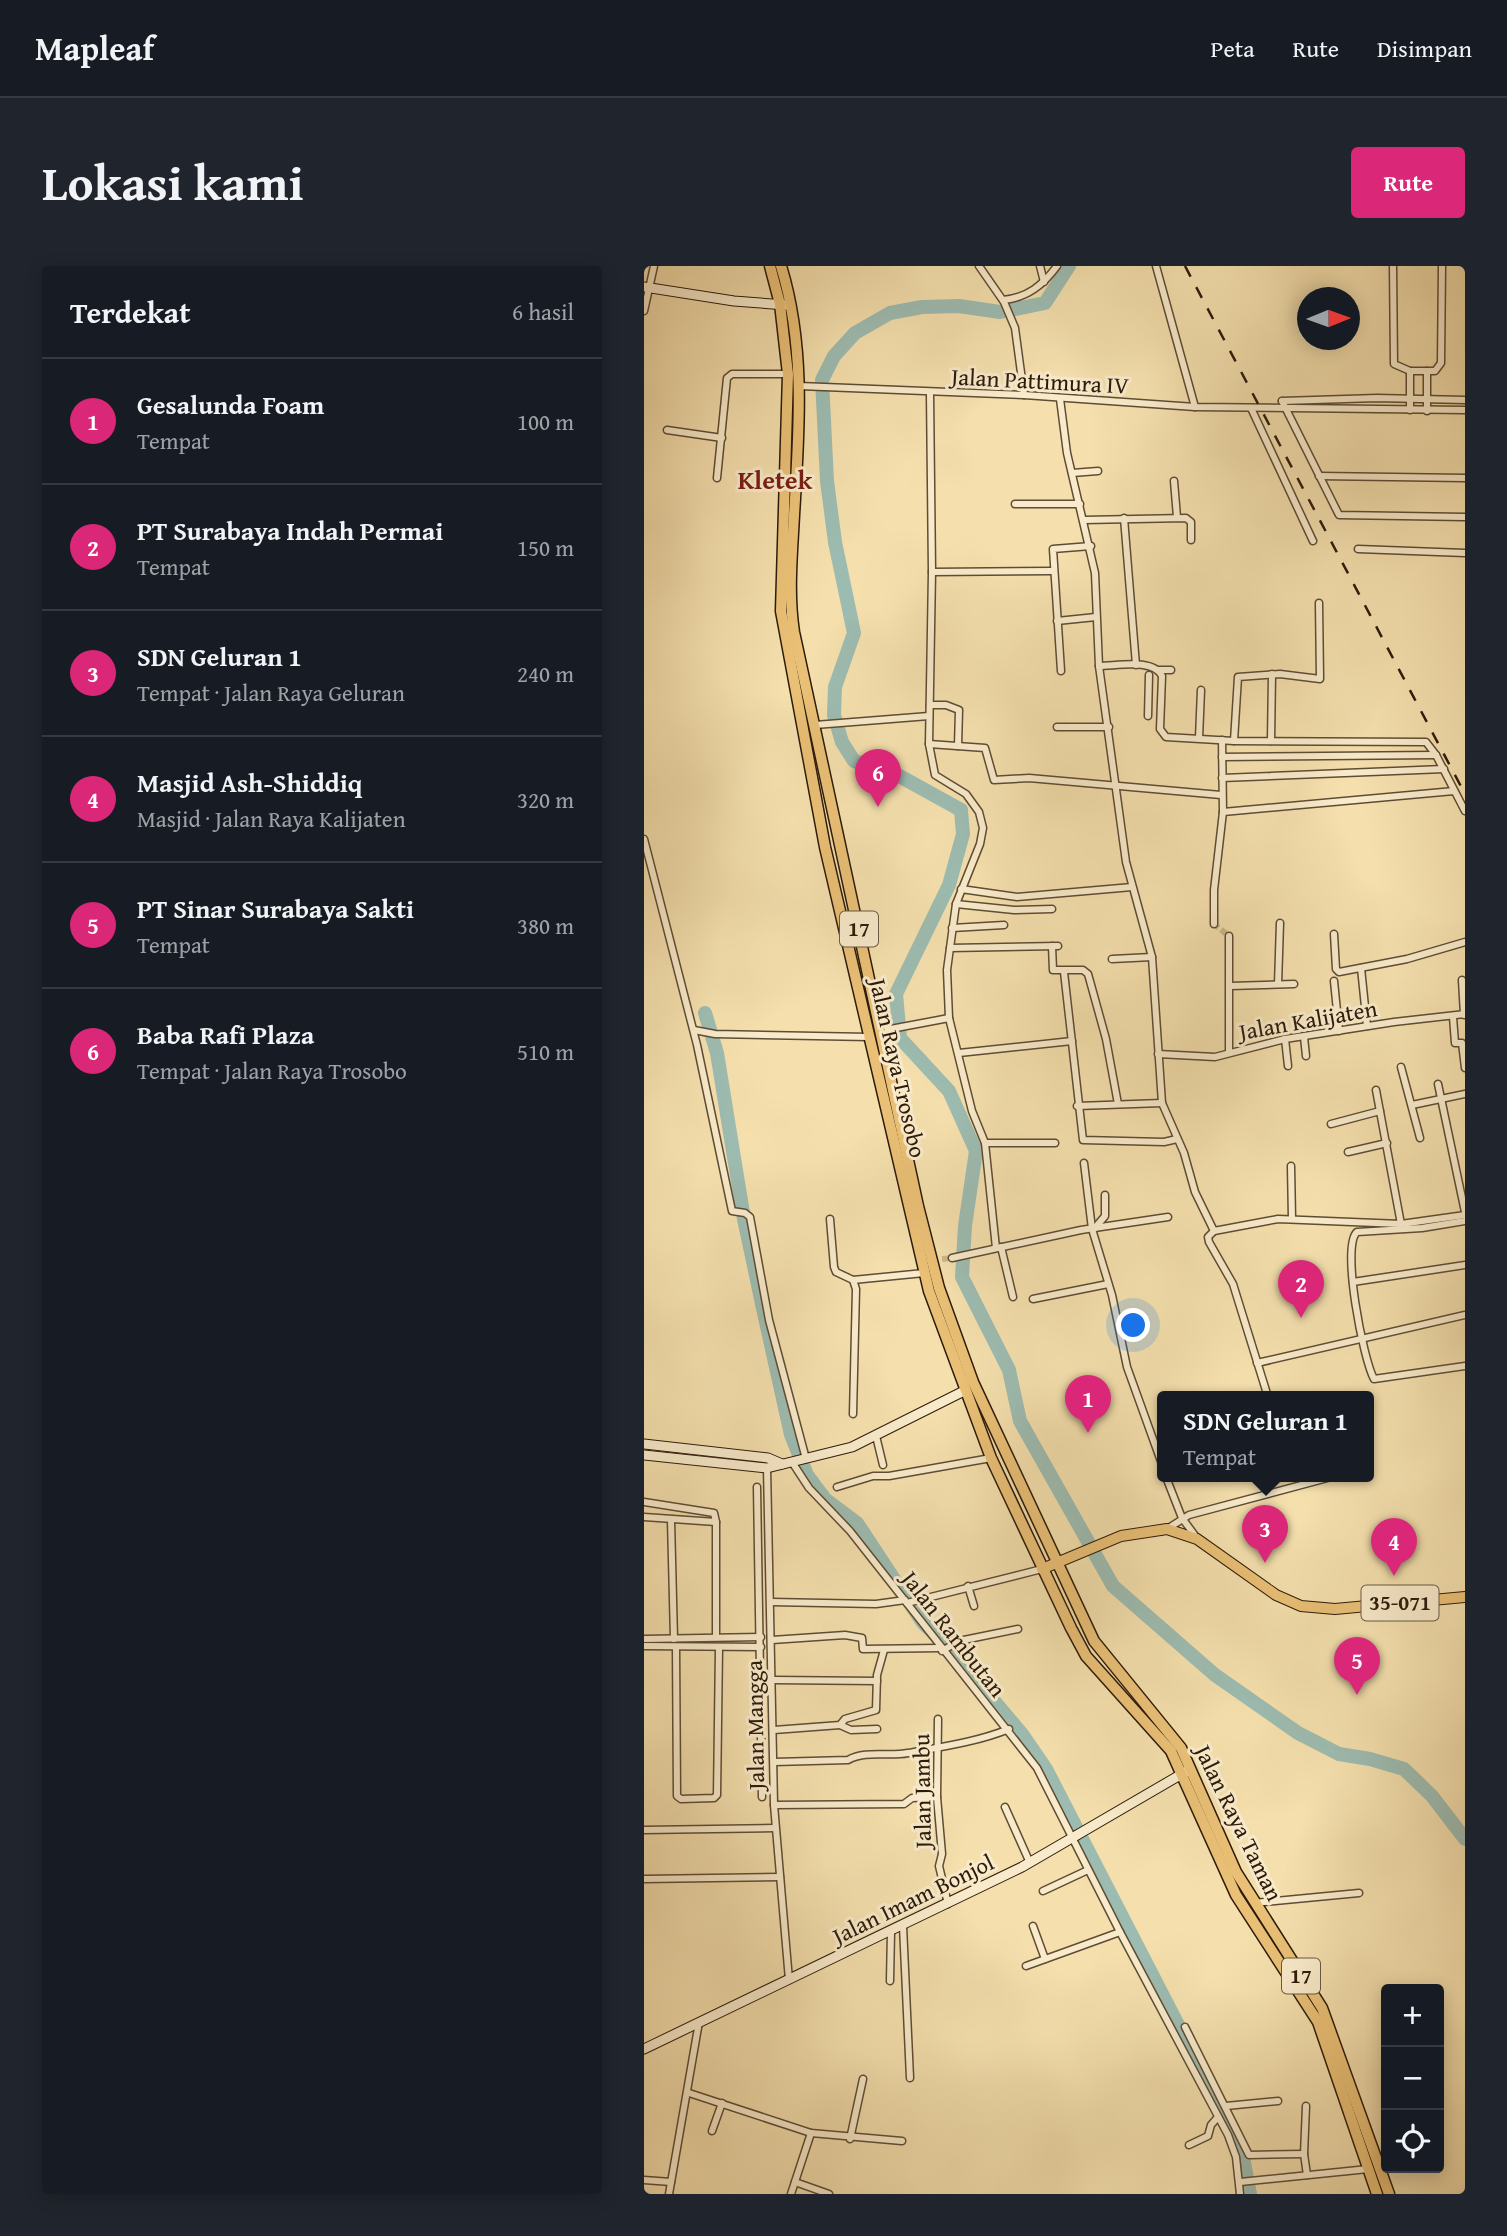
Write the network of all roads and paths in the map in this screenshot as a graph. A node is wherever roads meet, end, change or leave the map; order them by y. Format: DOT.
graph roads {
  1 [pos="654,266"];
  2 [pos="770,266"];
  3 [pos="781,266"];
  4 [pos="979,266"];
  5 [pos="1040,266"];
  6 [pos="1057,266"];
  7 [pos="1156,266"];
  8 [pos="1393,266"];
  9 [pos="1442,266"];
  10 [pos="1044,282"];
  11 [pos="646,287"];
  12 [pos="1003,301"];
  13 [pos="786,305"];
  14 [pos="644,311"];
  15 [pos="1427,371"];
  16 [pos="1410,372"];
  17 [pos="788,374"];
  18 [pos="799,386"];
  19 [pos="930,394"];
  20 [pos="1024,395"];
  21 [pos="1410,398"];
  22 [pos="1427,398"];
  23 [pos="1060,399"];
  24 [pos="1349,399"];
  25 [pos="1465,400"];
  26 [pos="1282,405"];
  27 [pos="1195,407"];
  28 [pos="1251,408"];
  29 [pos="1350,409"];
  30 [pos="1410,410"];
  31 [pos="1465,410"];
  32 [pos="1427,411"];
  33 [pos="667,430"];
  34 [pos="722,438"];
  35 [pos="1098,471"];
  36 [pos="1072,473"];
  37 [pos="1319,476"];
  38 [pos="717,478"];
  39 [pos="1465,478"];
  40 [pos="1174,481"];
  41 [pos="1015,504"];
  42 [pos="1080,504"];
  43 [pos="1177,517"];
  44 [pos="1465,517"];
  45 [pos="1124,518"];
  46 [pos="1084,520"];
  47 [pos="1191,540"];
  48 [pos="1313,541"];
  49 [pos="1091,546"];
  50 [pos="1358,550"];
  51 [pos="1465,553"];
  52 [pos="1053,571"];
  53 [pos="932,572"];
  54 [pos="1319,603"];
  55 [pos="1096,617"];
  56 [pos="1057,621"];
  57 [pos="1140,665"];
  58 [pos="1099,666"];
  59 [pos="1159,670"];
  60 [pos="1171,670"];
  61 [pos="1061,671"];
  62 [pos="1272,674"];
  63 [pos="1149,675"];
  64 [pos="1162,682"];
  65 [pos="1201,690"];
  66 [pos="930,705"];
  67 [pos="929,716"];
  68 [pos="1147,716"];
  69 [pos="819,724"];
  70 [pos="1057,727"];
  71 [pos="1109,727"];
  72 [pos="1199,738"];
  73 [pos="1222,740"];
  74 [pos="1234,741"];
  75 [pos="1271,741"];
  76 [pos="929,744"];
  77 [pos="958,746"];
  78 [pos="1436,755"];
  79 [pos="1222,757"];
  80 [pos="1444,769"];
  81 [pos="1222,778"];
  82 [pos="1115,784"];
  83 [pos="1454,791"];
  84 [pos="1221,794"];
  85 [pos="1465,811"];
  86 [pos="1223,812"];
  87 [pos="838,830"];
  88 [pos="823,834"];
  89 [pos="644,839"];
  90 [pos="840,843"];
  91 [pos="825,847"];
  92 [pos="1132,887"];
  93 [pos="961,889"];
  94 [pos="956,904"];
  95 [pos="1052,909"];
  96 [pos="1280,923"];
  97 [pos="1214,924"];
  98 [pos="1004,925"];
  99 [pos="952,928"];
  100 [pos="1334,934"];
  101 [pos="1229,936"];
  102 [pos="1465,942"];
  103 [pos="950,948"];
  104 [pos="1152,957"];
  105 [pos="1112,959"];
  106 [pos="1361,968"];
  107 [pos="1064,972"];
  108 [pos="1462,980"];
  109 [pos="1334,981"];
  110 [pos="1278,984"];
  111 [pos="1294,984"];
  112 [pos="1230,986"];
  113 [pos="1464,1015"];
  114 [pos="1453,1017"];
  115 [pos="950,1018"];
  116 [pos="1367,1026"];
  117 [pos="694,1030"];
  118 [pos="885,1030"];
  119 [pos="1339,1031"];
  120 [pos="869,1037"];
  121 [pos="1304,1037"];
  122 [pos="1285,1039"];
  123 [pos="1072,1041"];
  124 [pos="1229,1052"];
  125 [pos="959,1053"];
  126 [pos="1158,1054"];
  127 [pos="1306,1056"];
  128 [pos="1288,1066"];
  129 [pos="1401,1068"];
  130 [pos="1465,1068"];
  131 [pos="1438,1084"];
  132 [pos="1376,1090"];
  133 [pos="1465,1094"];
  134 [pos="1441,1099"];
  135 [pos="1162,1103"];
  136 [pos="1118,1104"];
  137 [pos="1412,1105"];
  138 [pos="1077,1106"];
  139 [pos="1380,1111"];
  140 [pos="1331,1124"];
  141 [pos="1420,1138"];
  142 [pos="1179,1142"];
  143 [pos="1055,1143"];
  144 [pos="1387,1143"];
  145 [pos="985,1147"];
  146 [pos="1348,1152"];
  147 [pos="1084,1163"];
  148 [pos="1291,1166"];
  149 [pos="1105,1195"];
  150 [pos="1465,1214"];
  151 [pos="1168,1217"];
  152 [pos="830,1219"];
  153 [pos="1292,1219"];
  154 [pos="1465,1221"];
  155 [pos="1401,1224"];
  156 [pos="1093,1229"];
  157 [pos="1214,1231"];
  158 [pos="998,1247"];
  159 [pos="953,1258"];
  160 [pos="1465,1265"];
  161 [pos="924,1273"];
  162 [pos="853,1280"];
  163 [pos="1353,1282"];
  164 [pos="1108,1284"];
  165 [pos="1013,1297"];
  166 [pos="1033,1299"];
  167 [pos="1465,1315"];
  168 [pos="1361,1338"];
  169 [pos="1257,1363"];
  170 [pos="1465,1366"];
  171 [pos="964,1391"];
  172 [pos="1266,1391"];
  173 [pos="853,1414"];
  174 [pos="876,1436"];
  175 [pos="644,1444"];
  176 [pos="1157,1450"];
  177 [pos="644,1455"];
  178 [pos="991,1458"];
  179 [pos="796,1461"];
  180 [pos="883,1465"];
  181 [pos="767,1468"];
  182 [pos="1169,1482"];
  183 [pos="1309,1482"];
  184 [pos="757,1487"];
  185 [pos="837,1487"];
  186 [pos="644,1502"];
  187 [pos="644,1517"];
  188 [pos="1182,1518"];
  189 [pos="671,1520"];
  190 [pos="716,1522"];
  191 [pos="1167,1529"];
  192 [pos="1197,1539"];
  193 [pos="1055,1563"];
  194 [pos="1042,1569"];
  195 [pos="968,1586"];
  196 [pos="1465,1597"];
  197 [pos="771,1602"];
  198 [pos="909,1602"];
  199 [pos="974,1606"];
  200 [pos="1018,1629"];
  201 [pos="716,1637"];
  202 [pos="761,1637"];
  203 [pos="644,1639"];
  204 [pos="674,1639"];
  205 [pos="772,1640"];
  206 [pos="644,1646"];
  207 [pos="719,1647"];
  208 [pos="761,1647"];
  209 [pos="676,1648"];
  210 [pos="944,1648"];
  211 [pos="884,1650"];
  212 [pos="773,1680"];
  213 [pos="877,1681"];
  214 [pos="938,1719"];
  215 [pos="840,1725"];
  216 [pos="877,1729"];
  217 [pos="1009,1729"];
  218 [pos="774,1730"];
  219 [pos="939,1747"];
  220 [pos="774,1762"];
  221 [pos="1187,1771"];
  222 [pos="762,1797"];
  223 [pos="937,1797"];
  224 [pos="774,1805"];
  225 [pos="1005,1807"];
  226 [pos="775,1828"];
  227 [pos="644,1830"];
  228 [pos="1079,1835"];
  229 [pos="1030,1863"];
  230 [pos="1088,1870"];
  231 [pos="780,1877"];
  232 [pos="644,1879"];
  233 [pos="1043,1891"];
  234 [pos="1359,1893"];
  235 [pos="1253,1903"];
  236 [pos="948,1904"];
  237 [pos="902,1926"];
  238 [pos="1033,1926"];
  239 [pos="891,1932"];
  240 [pos="1120,1932"];
  241 [pos="1045,1959"];
  242 [pos="1026,1966"];
  243 [pos="890,1981"];
  244 [pos="789,1982"];
  245 [pos="699,2022"];
  246 [pos="1185,2027"];
  247 [pos="644,2049"];
  248 [pos="1204,2077"];
  249 [pos="910,2078"];
  250 [pos="863,2079"];
  251 [pos="689,2092"];
  252 [pos="1278,2101"];
  253 [pos="722,2103"];
  254 [pos="1226,2106"];
  255 [pos="1306,2106"];
  256 [pos="1218,2117"];
  257 [pos="712,2131"];
  258 [pos="811,2133"];
  259 [pos="850,2139"];
  260 [pos="902,2141"];
  261 [pos="1188,2145"];
  262 [pos="1304,2154"];
  263 [pos="1368,2169"];
  264 [pos="1307,2175"];
  265 [pos="644,2180"];
  266 [pos="1245,2181"];
  267 [pos="671,2182"];
  268 [pos="795,2182"];
  269 [pos="669,2194"];
  270 [pos="791,2194"];
  271 [pos="829,2194"];
  272 [pos="1240,2194"];
  273 [pos="1377,2194"];
  274 [pos="1389,2194"];
  1 -- 11 [label="street"];
  2 -- 13 [label="highway, Jalan Raya Trosobo / 17"];
  3 -- 13 [label="highway, Jalan Raya Trosobo / 17"];
  4 -- 12 [label="street"];
  5 -- 10 [label="street"];
  6 -- 10 [label="street"];
  7 -- 27 [label="street"];
  8 -- 16 [label="street"];
  9 -- 15 [label="street"];
  10 -- 12 [label="street"];
  11 -- 13 [label="street"];
  11 -- 14 [label="street"];
  12 -- 20 [label="street"];
  13 -- 17 [label="highway, Jalan Raya Trosobo / 17"];
  13 -- 18 [label="highway, Jalan Raya Trosobo / 17"];
  15 -- 16 [label="street"];
  15 -- 22 [label="street"];
  16 -- 21 [label="street"];
  17 -- 34 [label="street"];
  17 -- 88 [label="highway, Jalan Raya Trosobo / 17"];
  18 -- 19 [label="street, Jalan Pattimura IV"];
  18 -- 69 [label="highway, Jalan Raya Trosobo / 17"];
  19 -- 20 [label="street, Jalan Pattimura IV"];
  19 -- 53 [label="street"];
  20 -- 23 [label="street, Jalan Pattimura IV"];
  21 -- 22 [label="street"];
  21 -- 24 [label="street"];
  21 -- 30 [label="street"];
  22 -- 25 [label="street"];
  22 -- 32 [label="street"];
  23 -- 27 [label="street, Jalan Pattimura IV"];
  23 -- 36 [label="street"];
  24 -- 26 [label="street"];
  24 -- 29 [label="street"];
  26 -- 28 [label="street, Jalan Pattimura IV"];
  26 -- 29 [label="street"];
  26 -- 37 [label="street"];
  27 -- 28 [label="street, Jalan Pattimura IV"];
  28 -- 48 [label="street"];
  29 -- 30 [label="street"];
  30 -- 32 [label="street"];
  31 -- 32 [label="street"];
  33 -- 34 [label="street"];
  34 -- 38 [label="street"];
  35 -- 36 [label="street"];
  36 -- 42 [label="street"];
  37 -- 39 [label="street"];
  37 -- 44 [label="street"];
  40 -- 43 [label="street"];
  41 -- 42 [label="street"];
  42 -- 46 [label="street"];
  43 -- 45 [label="street"];
  43 -- 47 [label="street"];
  45 -- 46 [label="street"];
  45 -- 57 [label="street"];
  46 -- 49 [label="street"];
  49 -- 52 [label="street"];
  49 -- 55 [label="street"];
  50 -- 51 [label="street"];
  52 -- 53 [label="street"];
  52 -- 56 [label="street"];
  53 -- 66 [label="street"];
  54 -- 62 [label="street"];
  55 -- 56 [label="street"];
  55 -- 58 [label="street"];
  56 -- 61 [label="street"];
  57 -- 58 [label="street"];
  57 -- 59 [label="street"];
  57 -- 63 [label="street"];
  58 -- 71 [label="street"];
  59 -- 60 [label="street"];
  59 -- 64 [label="street"];
  62 -- 74 [label="street"];
  62 -- 75 [label="street"];
  63 -- 64 [label="street"];
  63 -- 68 [label="street"];
  64 -- 72 [label="street"];
  65 -- 72 [label="street"];
  66 -- 67 [label="street"];
  66 -- 77 [label="street"];
  67 -- 69 [label="street"];
  67 -- 76 [label="street"];
  69 -- 87 [label="highway, Jalan Raya Trosobo / 17"];
  70 -- 71 [label="street"];
  71 -- 82 [label="street"];
  72 -- 73 [label="street"];
  73 -- 74 [label="street"];
  73 -- 79 [label="street"];
  74 -- 75 [label="street"];
  75 -- 78 [label="street"];
  76 -- 77 [label="street"];
  76 -- 93 [label="street"];
  77 -- 82 [label="street"];
  78 -- 79 [label="street"];
  78 -- 80 [label="street"];
  79 -- 81 [label="street"];
  80 -- 81 [label="street"];
  80 -- 83 [label="street"];
  81 -- 84 [label="street"];
  82 -- 84 [label="street"];
  82 -- 92 [label="street"];
  83 -- 85 [label="street"];
  83 -- 86 [label="street"];
  84 -- 86 [label="street"];
  86 -- 97 [label="street"];
  87 -- 88 [label="highway"];
  87 -- 90 [label="highway, Jalan Raya Trosobo / 17"];
  88 -- 91 [label="highway, Jalan Raya Trosobo / 17"];
  89 -- 117 [label="street, Jalan Rambutan"];
  90 -- 91 [label="highway"];
  90 -- 118 [label="highway, Jalan Raya Trosobo / 17"];
  91 -- 120 [label="highway, Jalan Raya Trosobo / 17"];
  92 -- 93 [label="street"];
  92 -- 104 [label="street"];
  93 -- 94 [label="street"];
  94 -- 95 [label="street"];
  94 -- 99 [label="street"];
  96 -- 110 [label="street"];
  98 -- 99 [label="street"];
  99 -- 103 [label="street"];
  100 -- 106 [label="street"];
  101 -- 112 [label="street"];
  102 -- 106 [label="street"];
  103 -- 107 [label="street"];
  103 -- 115 [label="street"];
  104 -- 105 [label="street"];
  104 -- 126 [label="street"];
  106 -- 116 [label="street"];
  107 -- 123 [label="street"];
  107 -- 136 [label="street"];
  108 -- 113 [label="street"];
  109 -- 119 [label="street"];
  110 -- 111 [label="street"];
  110 -- 112 [label="street"];
  112 -- 124 [label="street"];
  113 -- 114 [label="street, Jalan Kalijaten"];
  114 -- 116 [label="street, Jalan Kalijaten"];
  114 -- 130 [label="street"];
  115 -- 118 [label="street"];
  115 -- 125 [label="street"];
  116 -- 119 [label="street, Jalan Kalijaten"];
  117 -- 120 [label="street"];
  117 -- 179 [label="street, Jalan Rambutan"];
  118 -- 193 [label="highway, Jalan Raya Trosobo / 17"];
  119 -- 121 [label="street, Jalan Kalijaten"];
  120 -- 161 [label="highway, Jalan Raya Trosobo / 17"];
  121 -- 122 [label="street, Jalan Kalijaten"];
  121 -- 127 [label="street"];
  122 -- 124 [label="street, Jalan Kalijaten"];
  122 -- 128 [label="street"];
  123 -- 125 [label="street"];
  123 -- 138 [label="street"];
  124 -- 126 [label="street, Jalan Kalijaten"];
  125 -- 145 [label="street"];
  126 -- 135 [label="street"];
  129 -- 137 [label="street"];
  131 -- 134 [label="street"];
  132 -- 139 [label="street"];
  133 -- 134 [label="street"];
  134 -- 137 [label="street"];
  134 -- 150 [label="street"];
  135 -- 136 [label="street"];
  135 -- 142 [label="street"];
  136 -- 138 [label="street"];
  137 -- 141 [label="street"];
  138 -- 142 [label="street"];
  139 -- 140 [label="street"];
  139 -- 144 [label="street"];
  142 -- 157 [label="street"];
  143 -- 145 [label="street"];
  144 -- 146 [label="street"];
  144 -- 155 [label="street"];
  145 -- 158 [label="street"];
  147 -- 156 [label="street"];
  148 -- 153 [label="street"];
  149 -- 156 [label="street"];
  150 -- 155 [label="street"];
  151 -- 156 [label="street"];
  152 -- 162 [label="street"];
  153 -- 155 [label="street"];
  153 -- 157 [label="street"];
  154 -- 163 [label="street"];
  156 -- 158 [label="street"];
  156 -- 164 [label="street"];
  157 -- 169 [label="street"];
  158 -- 159 [label="street"];
  158 -- 165 [label="street"];
  160 -- 163 [label="street"];
  161 -- 162 [label="street"];
  161 -- 171 [label="highway, Jalan Raya Trosobo / 17"];
  162 -- 173 [label="street"];
  163 -- 168 [label="street"];
  164 -- 166 [label="street"];
  164 -- 176 [label="street"];
  167 -- 168 [label="street"];
  168 -- 169 [label="street"];
  168 -- 170 [label="street"];
  169 -- 172 [label="street"];
  171 -- 174 [label="street"];
  171 -- 178 [label="highway, Jalan Raya Trosobo / 17"];
  174 -- 179 [label="street"];
  174 -- 180 [label="street"];
  175 -- 179 [label="street"];
  177 -- 181 [label="street"];
  178 -- 185 [label="street"];
  178 -- 194 [label="highway, Jalan Raya Trosobo / 17"];
  179 -- 181 [label="street"];
  179 -- 198 [label="street, Jalan Rambutan"];
  181 -- 197 [label="street, Jalan Mangga"];
  182 -- 188 [label="street"];
  183 -- 188 [label="street"];
  184 -- 202 [label="street"];
  186 -- 190 [label="street"];
  187 -- 189 [label="street"];
  188 -- 191 [label="street"];
  188 -- 192 [label="street"];
  189 -- 190 [label="street"];
  189 -- 204 [label="street"];
  190 -- 201 [label="street"];
  191 -- 192 [label="main road, 35-071"];
  191 -- 193 [label="main road, 35-071"];
  192 -- 196 [label="main road, 35-071"];
  193 -- 194 [label="main road, 35-071"];
  193 -- 221 [label="highway, Jalan Raya Taman / 17"];
  194 -- 195 [label="street"];
  194 -- 221 [label="highway, Jalan Raya Taman / 17"];
  195 -- 198 [label="street"];
  195 -- 199 [label="street"];
  197 -- 198 [label="street"];
  197 -- 205 [label="street, Jalan Mangga"];
  198 -- 210 [label="street, Jalan Rambutan"];
  200 -- 210 [label="street"];
  201 -- 202 [label="street"];
  201 -- 204 [label="street"];
  202 -- 208 [label="street"];
  203 -- 204 [label="street"];
  205 -- 211 [label="street"];
  205 -- 212 [label="street, Jalan Mangga"];
  206 -- 209 [label="street"];
  207 -- 208 [label="street"];
  207 -- 209 [label="street"];
  207 -- 209 [label="street"];
  208 -- 222 [label="street"];
  210 -- 211 [label="street"];
  210 -- 217 [label="street, Jalan Rambutan"];
  211 -- 213 [label="street"];
  212 -- 213 [label="street"];
  212 -- 218 [label="street, Jalan Mangga"];
  213 -- 215 [label="street"];
  214 -- 219 [label="street, Jalan Jambu"];
  215 -- 216 [label="street"];
  215 -- 218 [label="street"];
  217 -- 219 [label="street"];
  217 -- 228 [label="street, Jalan Rambutan"];
  218 -- 220 [label="street, Jalan Mangga"];
  219 -- 220 [label="street"];
  219 -- 223 [label="street, Jalan Jambu"];
  220 -- 224 [label="street, Jalan Mangga"];
  221 -- 228 [label="street, Jalan Imam Bonjol"];
  221 -- 235 [label="highway, Jalan Raya Taman / 17"];
  221 -- 263 [label="highway, Jalan Raya Taman / 17"];
  223 -- 224 [label="street"];
  223 -- 236 [label="street, Jalan Jambu"];
  224 -- 226 [label="street, Jalan Mangga"];
  225 -- 229 [label="street"];
  226 -- 227 [label="street"];
  226 -- 231 [label="street, Jalan Mangga"];
  228 -- 229 [label="street, Jalan Imam Bonjol"];
  228 -- 230 [label="street, Jalan Rambutan"];
  229 -- 236 [label="street, Jalan Imam Bonjol"];
  230 -- 233 [label="street"];
  230 -- 240 [label="street, Jalan Rambutan"];
  231 -- 232 [label="street"];
  231 -- 244 [label="street, Jalan Mangga"];
  234 -- 235 [label="street"];
  235 -- 274 [label="highway, Jalan Raya Taman / 17"];
  236 -- 237 [label="street, Jalan Imam Bonjol"];
  237 -- 239 [label="street, Jalan Imam Bonjol"];
  237 -- 249 [label="street"];
  238 -- 241 [label="street"];
  239 -- 243 [label="street"];
  239 -- 244 [label="street, Jalan Imam Bonjol"];
  240 -- 241 [label="street"];
  240 -- 248 [label="street, Jalan Rambutan"];
  241 -- 242 [label="street"];
  244 -- 245 [label="street, Jalan Imam Bonjol"];
  245 -- 247 [label="street, Jalan Imam Bonjol"];
  245 -- 251 [label="street"];
  246 -- 248 [label="street"];
  248 -- 254 [label="street"];
  248 -- 256 [label="street"];
  250 -- 259 [label="street"];
  251 -- 253 [label="street"];
  251 -- 267 [label="street"];
  252 -- 254 [label="street"];
  253 -- 257 [label="street"];
  253 -- 258 [label="street"];
  254 -- 262 [label="street"];
  255 -- 262 [label="street"];
  256 -- 261 [label="street"];
  256 -- 266 [label="street"];
  258 -- 259 [label="street"];
  258 -- 268 [label="street"];
  259 -- 260 [label="street"];
  262 -- 264 [label="street"];
  263 -- 264 [label="street"];
  263 -- 273 [label="highway, Jalan Raya Taman / 17"];
  264 -- 266 [label="street"];
  265 -- 267 [label="street"];
  266 -- 272 [label="street"];
  267 -- 269 [label="street"];
  268 -- 270 [label="street"];
  268 -- 271 [label="street"];
}
